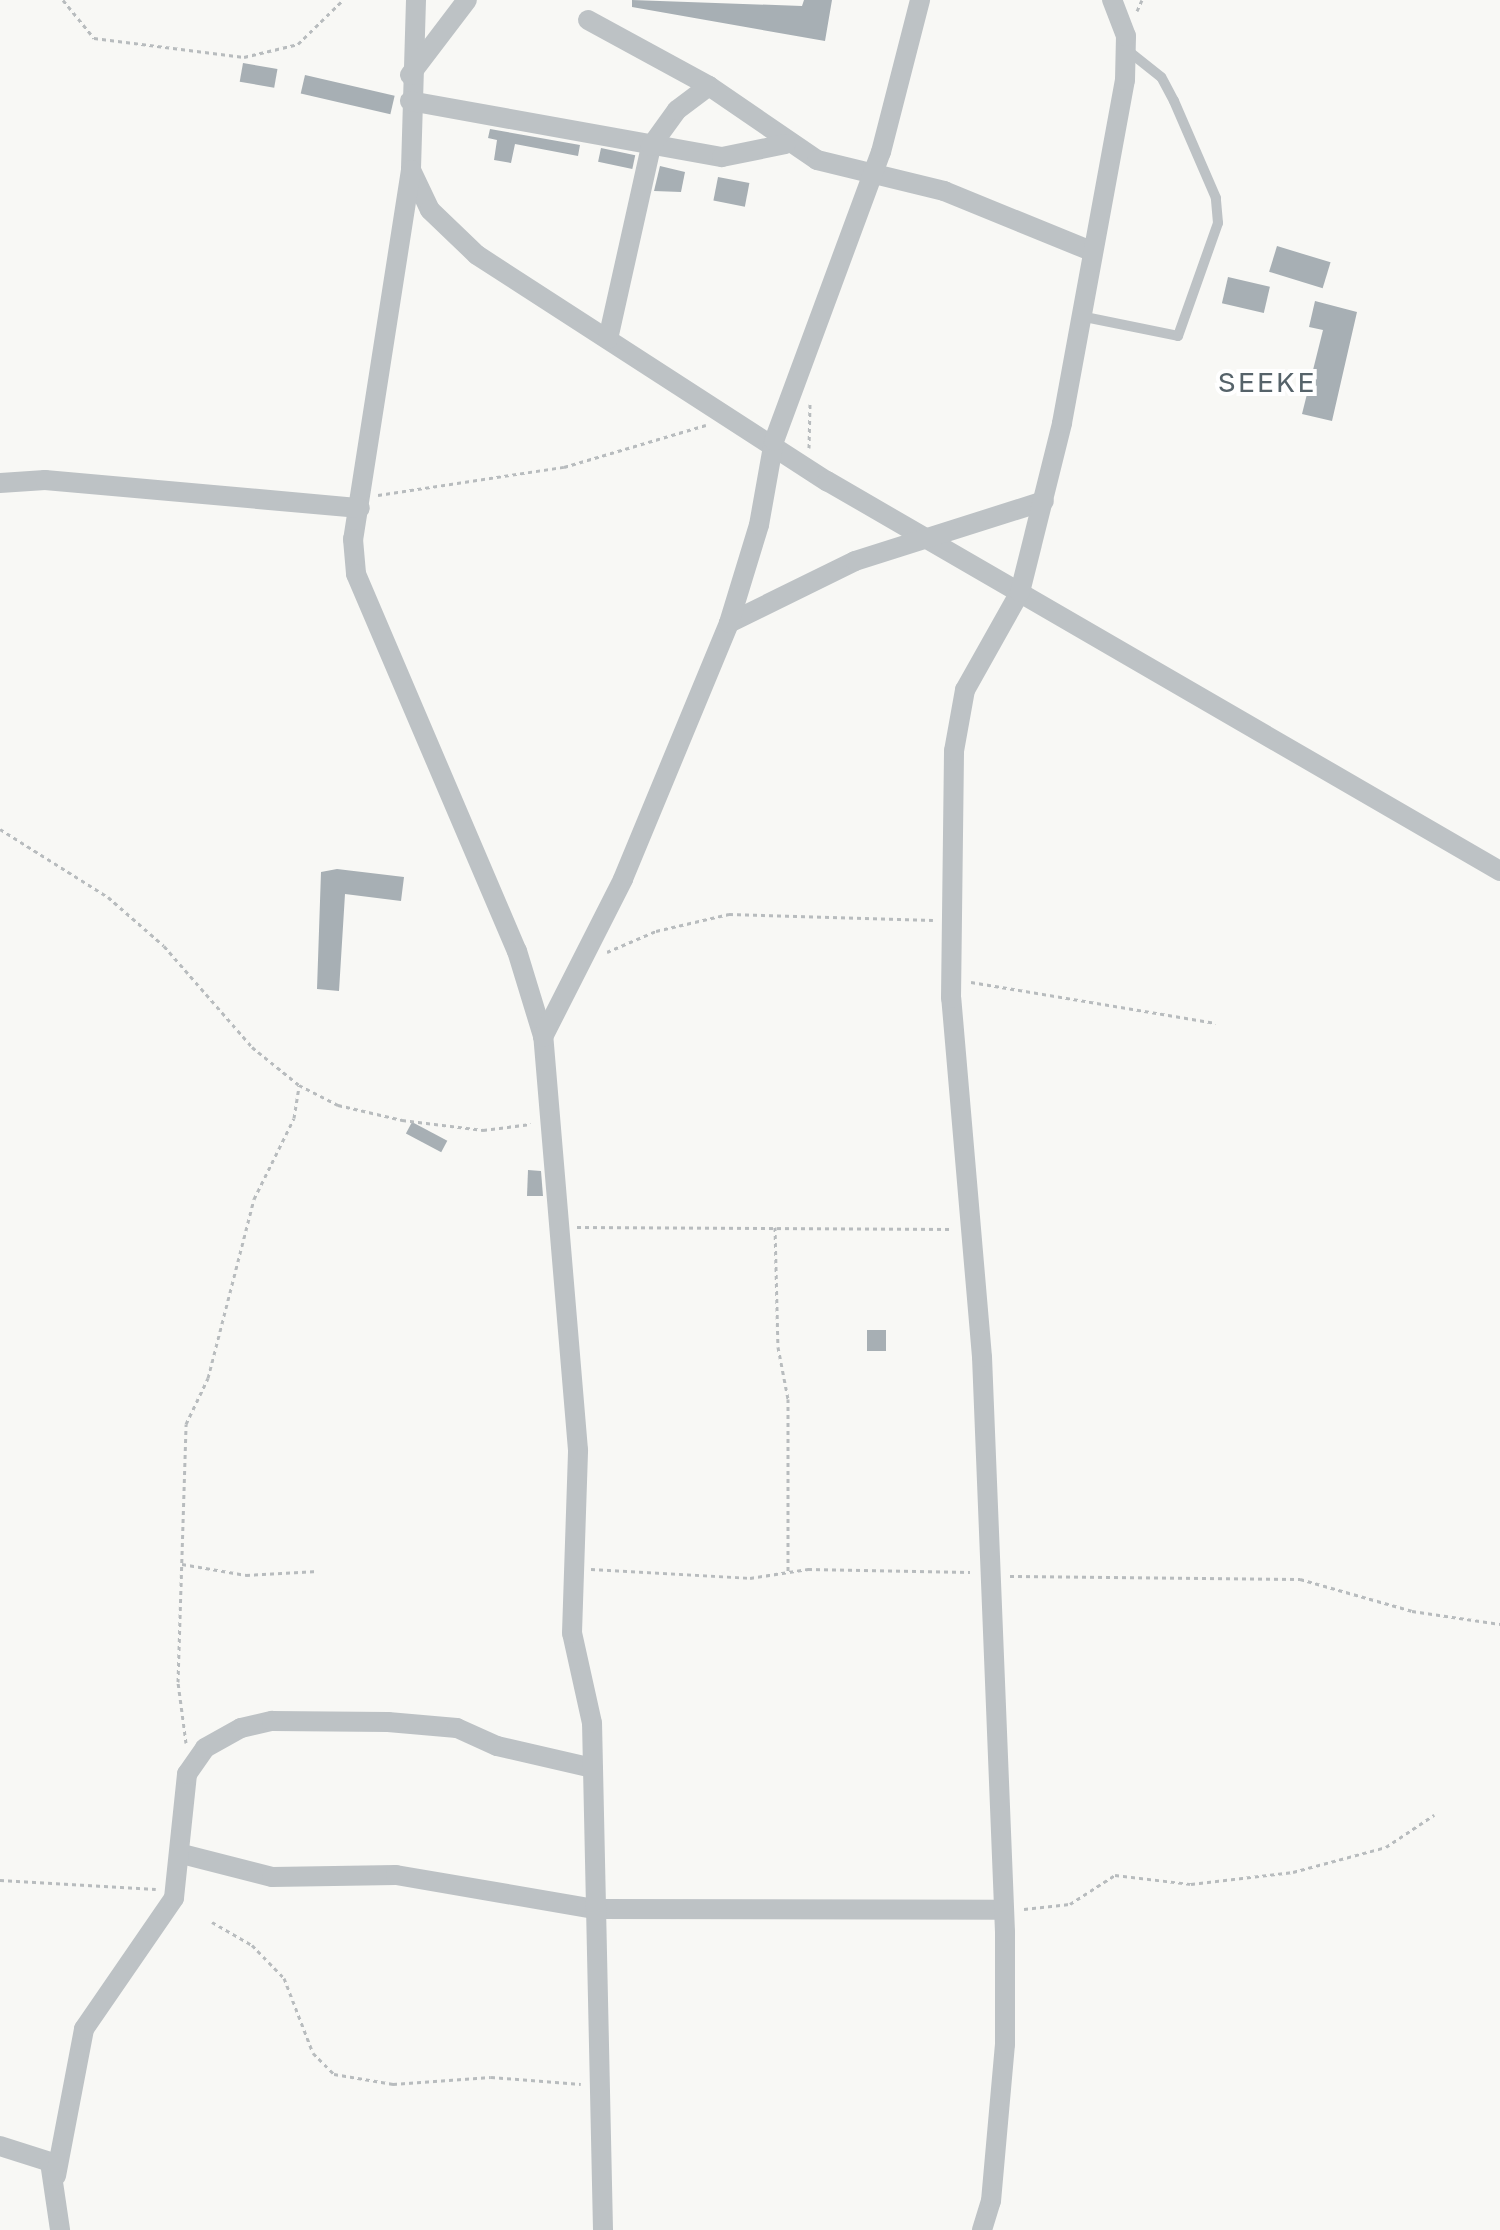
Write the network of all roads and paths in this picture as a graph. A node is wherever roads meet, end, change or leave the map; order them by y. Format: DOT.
graph roads {
  1 [pos="63,0"];
  2 [pos="343,0"];
  3 [pos="416,0"];
  4 [pos="467,0"];
  5 [pos="920,0"];
  6 [pos="1112,0"];
  7 [pos="588,20"];
  8 [pos="1127,50"];
  9 [pos="410,75"];
  10 [pos="709,86"];
  11 [pos="410,101"];
  12 [pos="786,144"];
  13 [pos="651,146"];
  14 [pos="411,170"];
  15 [pos="872,176"];
  16 [pos="1091,251"];
  17 [pos="1080,316"];
  18 [pos="608,339"];
  19 [pos="810,400"];
  20 [pos="733,417"];
  21 [pos="774,441"];
  22 [pos="813,470"];
  23 [pos="0,483"];
  24 [pos="1044,501"];
  25 [pos="361,503"];
  26 [pos="923,538"];
  27 [pos="1020,592"];
  28 [pos="729,623"];
  29 [pos="0,829"];
  30 [pos="1500,871"];
  31 [pos="950,921"];
  32 [pos="578,965"];
  33 [pos="950,979"];
  34 [pos="1216,1023"];
  35 [pos="543,1037"];
  36 [pos="299,1085"];
  37 [pos="551,1122"];
  38 [pos="561,1227"];
  39 [pos="775,1227"];
  40 [pos="970,1230"];
  41 [pos="182,1564"];
  42 [pos="576,1568"];
  43 [pos="318,1571"];
  44 [pos="788,1572"];
  45 [pos="988,1573"];
  46 [pos="1500,1624"];
  47 [pos="192,1761"];
  48 [pos="593,1768"];
  49 [pos="1434,1815"];
  50 [pos="182,1854"];
  51 [pos="0,1880"];
  52 [pos="176,1890"];
  53 [pos="595,1909"];
  54 [pos="1004,1910"];
  55 [pos="212,1922"];
  56 [pos="1005,1932"];
  57 [pos="598,2086"];
  58 [pos="0,2146"];
  59 [pos="56,2176"];
  60 [pos="60,2230"];
  61 [pos="603,2230"];
  62 [pos="982,2230"];
  1 -- 2 [label="path"];
  3 -- 9 [label="street"];
  4 -- 9 [label="street"];
  5 -- 15 [label="street"];
  6 -- 8 [label="street"];
  7 -- 10 [label="street"];
  8 -- 16 [label="street"];
  8 -- 17 [label="lane"];
  9 -- 11 [label="street"];
  10 -- 12 [label="street"];
  10 -- 13 [label="street"];
  11 -- 13 [label="street"];
  11 -- 14 [label="street"];
  12 -- 13 [label="street"];
  12 -- 15 [label="street"];
  13 -- 18 [label="street"];
  14 -- 18 [label="street"];
  14 -- 25 [label="street"];
  15 -- 16 [label="street"];
  15 -- 21 [label="street"];
  16 -- 17 [label="street"];
  17 -- 24 [label="street"];
  18 -- 20 [label="street"];
  19 -- 22 [label="path"];
  20 -- 21 [label="street"];
  20 -- 25 [label="path"];
  21 -- 22 [label="street"];
  21 -- 28 [label="street"];
  22 -- 26 [label="street"];
  23 -- 25 [label="street"];
  24 -- 26 [label="street"];
  24 -- 27 [label="street"];
  25 -- 35 [label="street"];
  26 -- 27 [label="street"];
  26 -- 28 [label="street"];
  27 -- 30 [label="street"];
  27 -- 31 [label="street"];
  28 -- 32 [label="street"];
  29 -- 36 [label="path"];
  31 -- 32 [label="path"];
  31 -- 33 [label="street"];
  32 -- 35 [label="street"];
  33 -- 34 [label="path"];
  33 -- 40 [label="street"];
  35 -- 37 [label="street"];
  36 -- 37 [label="path"];
  36 -- 41 [label="path"];
  37 -- 38 [label="street"];
  38 -- 39 [label="path"];
  38 -- 42 [label="street"];
  39 -- 40 [label="path"];
  39 -- 44 [label="path"];
  40 -- 45 [label="street"];
  41 -- 43 [label="path"];
  41 -- 47 [label="path"];
  42 -- 44 [label="path"];
  42 -- 48 [label="street"];
  44 -- 45 [label="path"];
  45 -- 46 [label="path"];
  45 -- 54 [label="street"];
  47 -- 48 [label="street"];
  47 -- 50 [label="street"];
  48 -- 53 [label="street"];
  49 -- 56 [label="path"];
  50 -- 52 [label="street"];
  50 -- 53 [label="street"];
  51 -- 52 [label="path"];
  52 -- 59 [label="street"];
  53 -- 54 [label="street"];
  53 -- 57 [label="street"];
  54 -- 56 [label="street"];
  55 -- 57 [label="path"];
  56 -- 62 [label="street"];
  57 -- 61 [label="street"];
  58 -- 59 [label="street"];
  59 -- 60 [label="street"];
}
